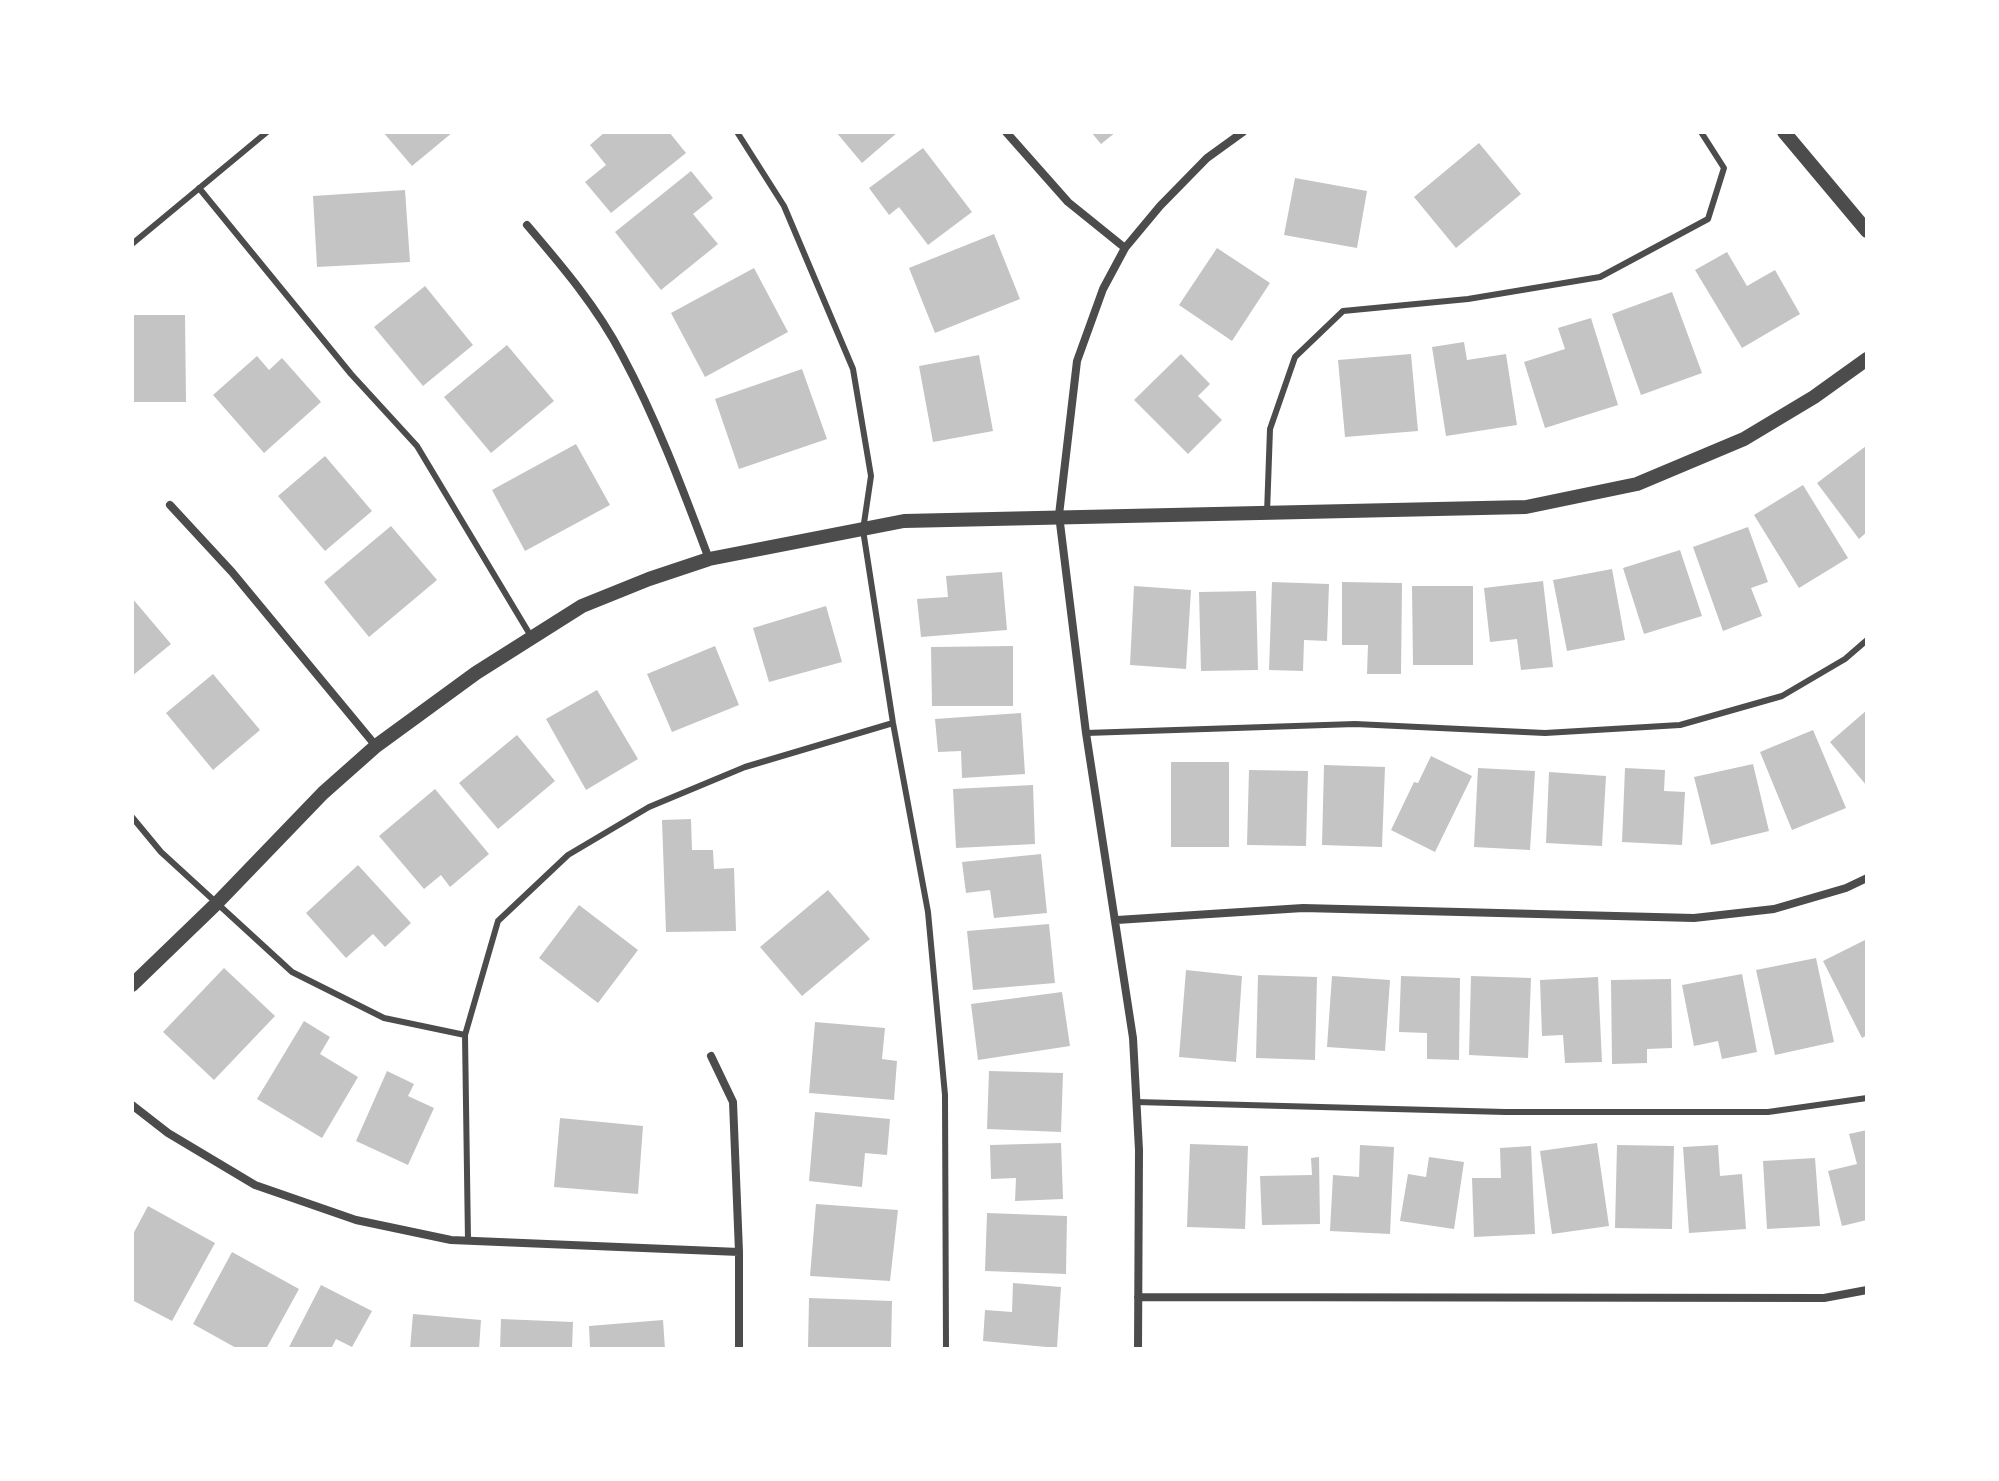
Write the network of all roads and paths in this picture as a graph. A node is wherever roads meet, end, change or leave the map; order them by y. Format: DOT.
graph roads {
  1 [pos="267,132"];
  2 [pos="737,132"];
  3 [pos="1006,132"];
  4 [pos="1243,132"];
  5 [pos="1701,132"];
  6 [pos="1784,132"];
  7 [pos="199,188"];
  8 [pos="527,225"];
  9 [pos="1867,231"];
  10 [pos="132,244"];
  11 [pos="1125,248"];
  12 [pos="1867,359"];
  13 [pos="170,505"];
  14 [pos="1267,513"];
  15 [pos="1059,515"];
  16 [pos="863,530"];
  17 [pos="709,559"];
  18 [pos="532,638"];
  19 [pos="1867,640"];
  20 [pos="893,723"];
  21 [pos="1086,733"];
  22 [pos="376,746"];
  23 [pos="132,817"];
  24 [pos="1867,878"];
  25 [pos="217,903"];
  26 [pos="1117,920"];
  27 [pos="132,985"];
  28 [pos="465,1035"];
  29 [pos="711,1056"];
  30 [pos="1867,1098"];
  31 [pos="1136,1102"];
  32 [pos="132,1105"];
  33 [pos="468,1241"];
  34 [pos="739,1252"];
  35 [pos="1867,1290"];
  36 [pos="1138,1297"];
  37 [pos="739,1349"];
  38 [pos="946,1349"];
  39 [pos="1138,1349"];
  1 -- 7 [label="lane"];
  2 -- 16 [label="lane"];
  3 -- 11 [label="street"];
  4 -- 11 [label="street"];
  5 -- 14 [label="lane"];
  6 -- 9 [label="street"];
  7 -- 10 [label="lane"];
  7 -- 18 [label="lane"];
  8 -- 17 [label="street"];
  11 -- 15 [label="street"];
  12 -- 14 [label="street"];
  13 -- 22 [label="street"];
  14 -- 15 [label="street"];
  15 -- 16 [label="street"];
  15 -- 21 [label="street"];
  16 -- 17 [label="street"];
  16 -- 20 [label="lane"];
  17 -- 18 [label="street"];
  18 -- 22 [label="street"];
  19 -- 21 [label="lane"];
  20 -- 28 [label="lane"];
  20 -- 38 [label="lane"];
  21 -- 26 [label="street"];
  22 -- 25 [label="street"];
  23 -- 25 [label="lane"];
  24 -- 26 [label="street"];
  25 -- 27 [label="street"];
  25 -- 28 [label="lane"];
  26 -- 31 [label="street"];
  28 -- 33 [label="lane"];
  29 -- 34 [label="street"];
  30 -- 31 [label="lane"];
  31 -- 36 [label="street"];
  32 -- 33 [label="street"];
  33 -- 34 [label="street"];
  34 -- 37 [label="street"];
  35 -- 36 [label="street"];
  36 -- 39 [label="street"];
}
